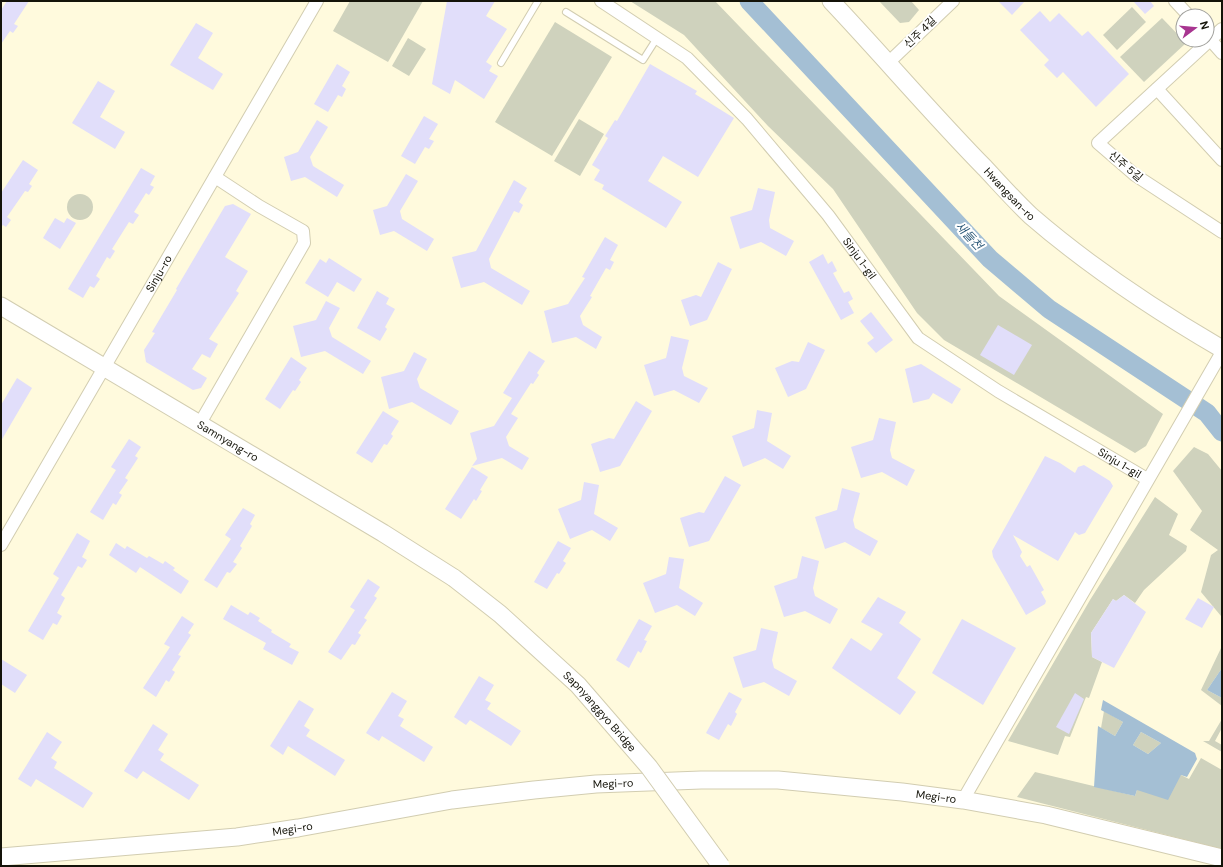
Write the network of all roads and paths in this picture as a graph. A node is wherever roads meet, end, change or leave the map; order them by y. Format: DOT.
graph roads {
  1 [pos="316,1"];
  2 [pos="538,1"];
  3 [pos="601,1"];
  4 [pos="831,1"];
  5 [pos="953,1"];
  6 [pos="566,12"];
  7 [pos="657,38"];
  8 [pos="1215,44"];
  9 [pos="1199,48"];
  10 [pos="1222,52"];
  11 [pos="501,63"];
  12 [pos="888,63"];
  13 [pos="1157,89"];
  14 [pos="1222,160"];
  15 [pos="214,177"];
  16 [pos="1222,232"];
  17 [pos="1,306"];
  18 [pos="1222,349"];
  19 [pos="1222,352"];
  20 [pos="103,367"];
  21 [pos="199,425"];
  22 [pos="1147,479"];
  23 [pos="1,545"];
  24 [pos="454,578"];
  25 [pos="963,800"];
  26 [pos="1,857"];
  27 [pos="1222,858"];
  28 [pos="721,866"];
  1 -- 15 [label="street, Sinju-ro"];
  2 -- 11 [label="lane"];
  3 -- 7 [label="street, Sinju 1-gil"];
  4 -- 12 [label="street, Hwangsan-ro"];
  5 -- 12 [label="street, 신주 4길"];
  6 -- 7 [label="lane"];
  7 -- 22 [label="street, Sinju 1-gil"];
  8 -- 10 [label="street"];
  9 -- 13 [label="street, 신주 5길"];
  12 -- 18 [label="street, Hwangsan-ro"];
  13 -- 14 [label="street"];
  13 -- 16 [label="street, 신주 5길"];
  15 -- 20 [label="street, Sinju-ro"];
  15 -- 21 [label="street"];
  17 -- 20 [label="street, Samnyang-ro"];
  19 -- 22 [label="street"];
  20 -- 21 [label="street, Samnyang-ro"];
  20 -- 23 [label="street, Sinju-ro"];
  21 -- 24 [label="street, Samnyang-ro"];
  22 -- 25 [label="street"];
  24 -- 28 [label="street, Sapnyanggyo Bridge, bridge"];
  25 -- 26 [label="street, Megi-ro"];
  25 -- 27 [label="street, Megi-ro"];
}
